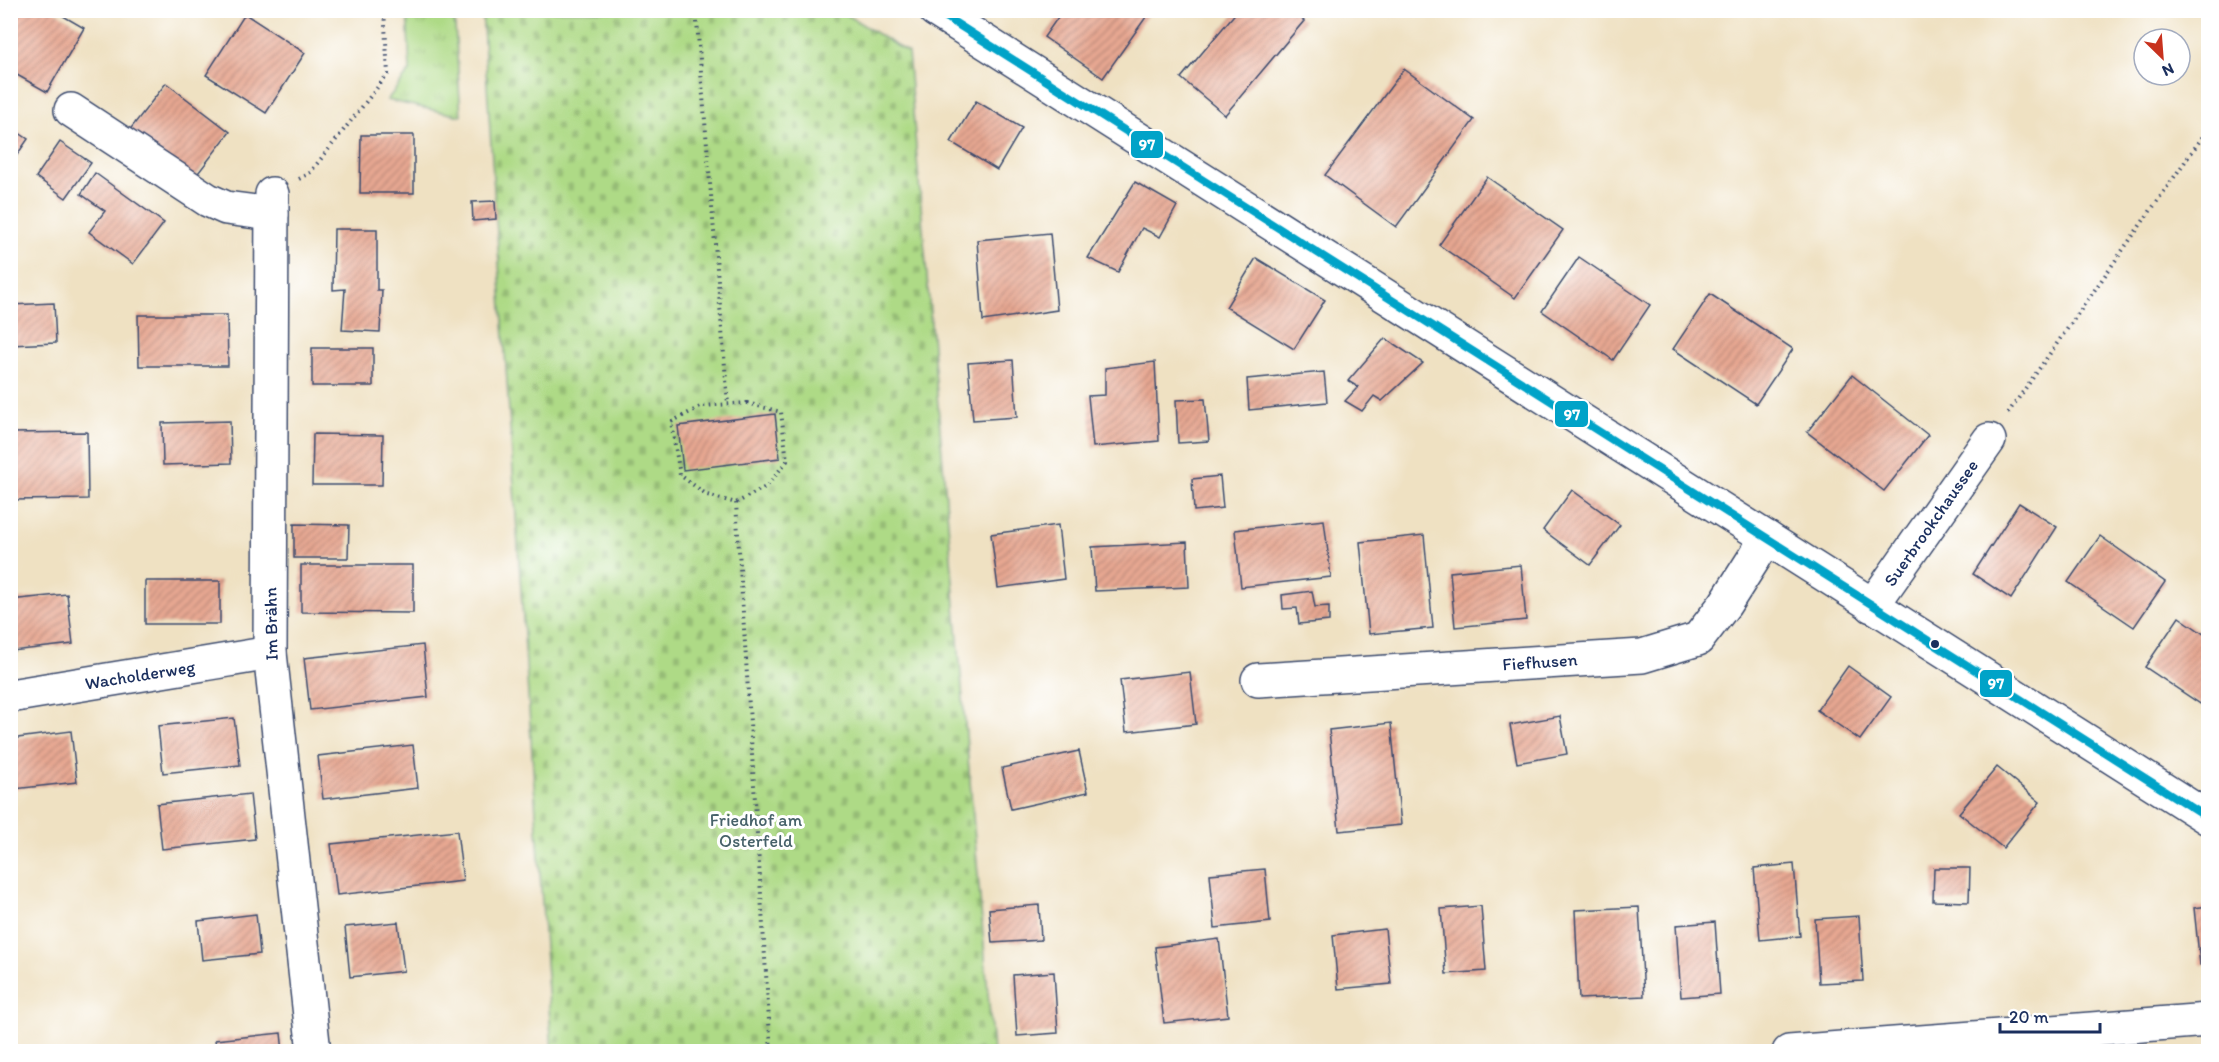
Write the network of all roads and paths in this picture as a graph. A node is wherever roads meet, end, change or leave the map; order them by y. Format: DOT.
graph roads {
  1 [pos="384,10"];
  2 [pos="696,10"];
  3 [pos="935,10"];
  4 [pos="71,110"];
  5 [pos="2208,129"];
  6 [pos="272,204"];
  7 [pos="728,404"];
  8 [pos="1989,440"];
  9 [pos="736,503"];
  10 [pos="1767,538"];
  11 [pos="1872,606"];
  12 [pos="270,653"];
  13 [pos="1258,680"];
  14 [pos="10,696"];
  15 [pos="2208,818"];
  16 [pos="2208,1020"];
  17 [pos="314,1052"];
  18 [pos="771,1052"];
  19 [pos="1789,1052"];
  1 -- 6 [label="path"];
  2 -- 7 [label="path"];
  3 -- 10 [label="street"];
  4 -- 6 [label="street"];
  5 -- 8 [label="path"];
  6 -- 12 [label="street, Im Brähn"];
  7 -- 9 [label="path"];
  7 -- 9 [label="path"];
  8 -- 11 [label="street, Suerbrookchaussee"];
  9 -- 18 [label="path"];
  10 -- 11 [label="street"];
  10 -- 13 [label="street, Fiefhusen"];
  11 -- 15 [label="street"];
  12 -- 14 [label="street, Wacholderweg"];
  12 -- 17 [label="street, Im Brähn"];
  16 -- 19 [label="street"];
}
